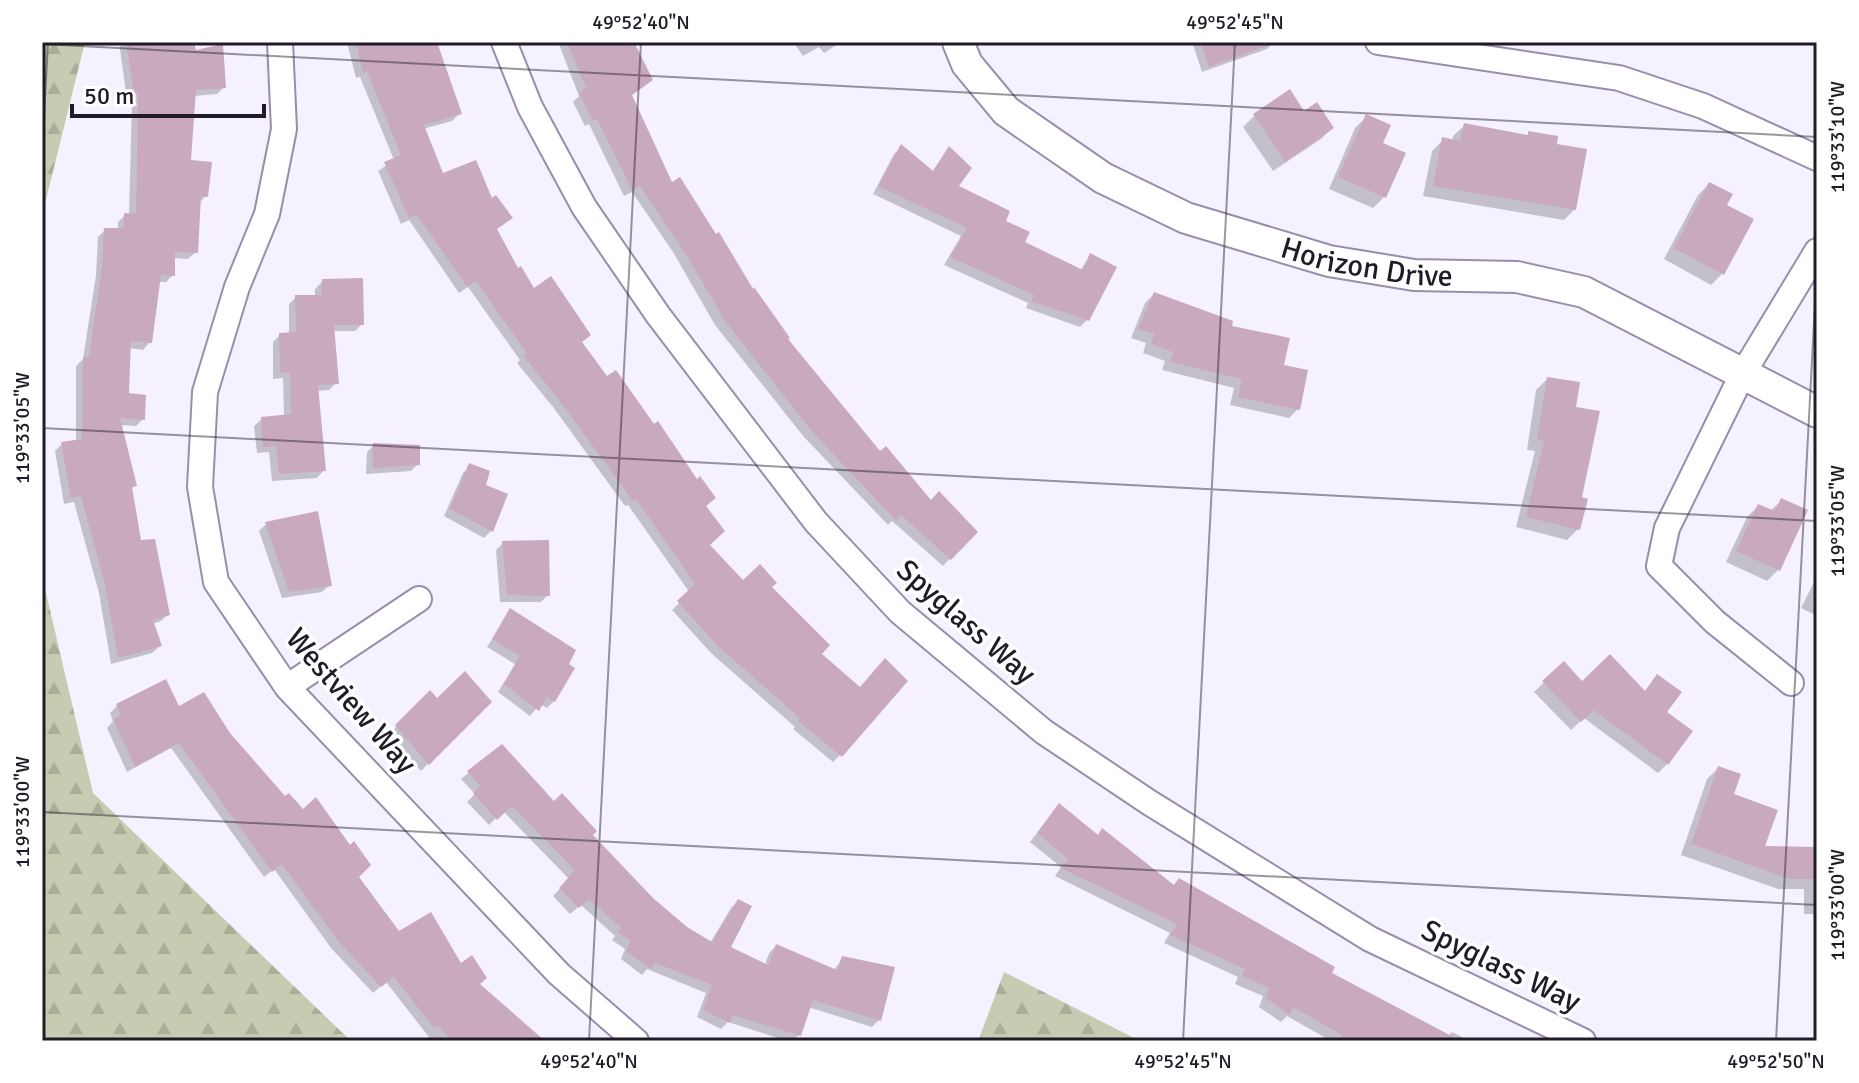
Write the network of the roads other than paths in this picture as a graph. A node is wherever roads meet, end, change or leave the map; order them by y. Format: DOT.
graph roads {
  1 [pos="280,42"];
  2 [pos="504,42"];
  3 [pos="958,42"];
  4 [pos="1378,42"];
  5 [pos="1817,158"];
  6 [pos="1817,251"];
  7 [pos="1742,375"];
  8 [pos="1817,412"];
  9 [pos="419,599"];
  10 [pos="1791,683"];
  11 [pos="287,687"];
  12 [pos="636,1041"];
  13 [pos="1583,1041"];
  1 -- 11 [label="street, Westview Way"];
  2 -- 13 [label="street, Spyglass Way"];
  3 -- 7 [label="street, Horizon Drive"];
  4 -- 5 [label="street"];
  6 -- 7 [label="street"];
  7 -- 8 [label="street, Horizon Drive"];
  7 -- 10 [label="street"];
  9 -- 11 [label="street"];
  11 -- 12 [label="street, Westview Way"];
}
